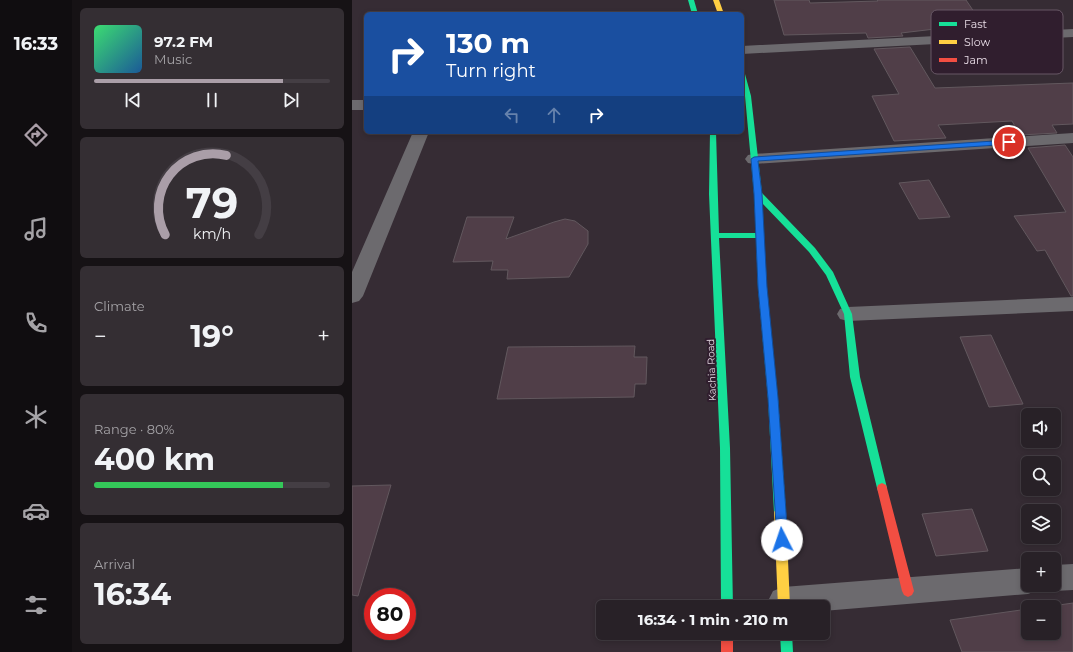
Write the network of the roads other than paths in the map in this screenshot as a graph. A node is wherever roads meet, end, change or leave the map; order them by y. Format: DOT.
graph roads {
  1 [pos="691,0"];
  2 [pos="716,0"];
  3 [pos="694,12"];
  4 [pos="721,12"];
  5 [pos="1073,33"];
  6 [pos="1063,34"];
  7 [pos="931,40"];
  8 [pos="744,50"];
  9 [pos="744,81"];
  10 [pos="364,105"];
  11 [pos="352,106"];
  12 [pos="420,134"];
  13 [pos="713,134"];
  14 [pos="1073,138"];
  15 [pos="754,159"];
  16 [pos="758,194"];
  17 [pos="715,235"];
  18 [pos="760,236"];
  19 [pos="352,296"];
  20 [pos="1073,304"];
  21 [pos="848,314"];
  22 [pos="1073,577"];
  23 [pos="1061,578"];
  24 [pos="1021,582"];
  25 [pos="908,591"];
  26 [pos="727,600"];
  27 [pos="784,600"];
  28 [pos="822,600"];
  29 [pos="727,640"];
  30 [pos="786,640"];
  31 [pos="727,652"];
  32 [pos="787,652"];
  1 -- 3 [label="main road"];
  2 -- 4 [label="main road"];
  5 -- 6 [label="street"];
  7 -- 8 [label="street"];
  9 -- 15 [label="main road"];
  10 -- 11 [label="street"];
  12 -- 19 [label="street"];
  13 -- 17 [label="main road, Kachia Road"];
  14 -- 15 [label="street"];
  15 -- 16 [label="main road"];
  16 -- 18 [label="main road"];
  16 -- 21 [label="main road"];
  17 -- 18 [label="main road"];
  17 -- 26 [label="main road, Kachia Road"];
  18 -- 27 [label="main road"];
  20 -- 21 [label="street"];
  21 -- 25 [label="main road"];
  22 -- 23 [label="street"];
  24 -- 25 [label="street"];
  25 -- 28 [label="street"];
  29 -- 31 [label="main road"];
  30 -- 32 [label="main road"];
}
